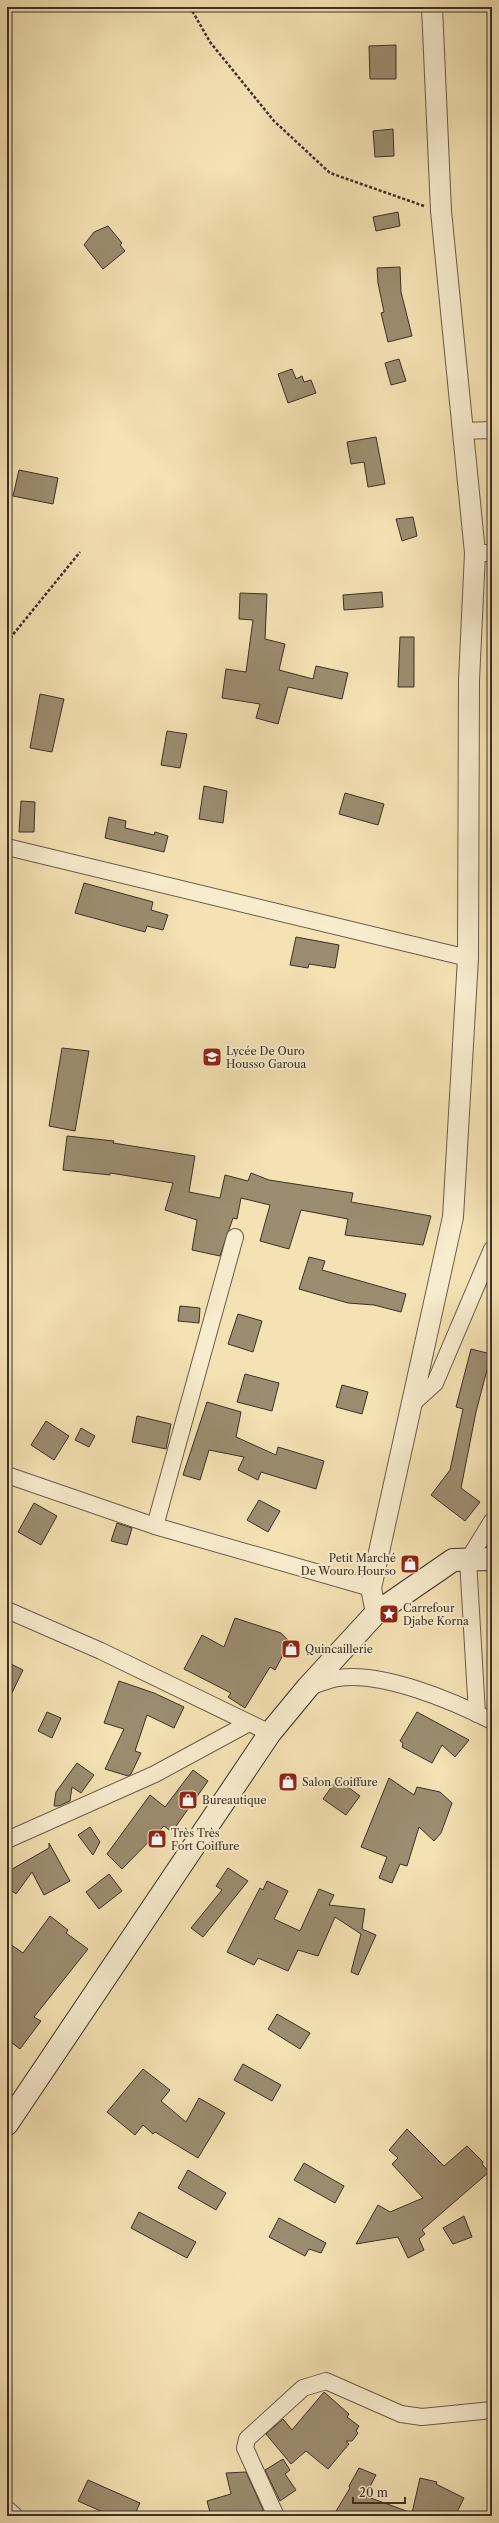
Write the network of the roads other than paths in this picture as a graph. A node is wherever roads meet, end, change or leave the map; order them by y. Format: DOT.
graph roads {
  1 [pos="432,7"];
  2 [pos="492,430"];
  3 [pos="462,431"];
  4 [pos="483,553"];
  5 [pos="7,847"];
  6 [pos="468,958"];
  7 [pos="235,1237"];
  8 [pos="492,1249"];
  9 [pos="413,1403"];
  10 [pos="7,1475"];
  11 [pos="492,1521"];
  12 [pos="155,1526"];
  13 [pos="492,1559"];
  14 [pos="468,1560"];
  15 [pos="371,1588"];
  16 [pos="7,1610"];
  17 [pos="376,1613"];
  18 [pos="308,1687"];
  19 [pos="477,1714"];
  20 [pos="492,1721"];
  21 [pos="249,1723"];
  22 [pos="270,1733"];
  23 [pos="7,1840"];
  24 [pos="7,2124"];
  25 [pos="492,2410"];
  26 [pos="7,2509"];
  27 [pos="275,2515"];
  28 [pos="15,2516"];
  1 -- 3 [label="street"];
  2 -- 3 [label="street"];
  3 -- 4 [label="street"];
  4 -- 6 [label="street"];
  5 -- 6 [label="street"];
  6 -- 9 [label="street"];
  7 -- 12 [label="street"];
  8 -- 9 [label="street"];
  9 -- 15 [label="street"];
  10 -- 12 [label="street"];
  11 -- 14 [label="street"];
  12 -- 15 [label="street"];
  13 -- 14 [label="main road"];
  14 -- 17 [label="main road"];
  14 -- 19 [label="street"];
  15 -- 17 [label="street"];
  16 -- 21 [label="street"];
  17 -- 18 [label="main road"];
  18 -- 19 [label="street"];
  18 -- 22 [label="main road"];
  19 -- 20 [label="street"];
  21 -- 22 [label="street"];
  21 -- 23 [label="street"];
  22 -- 24 [label="main road"];
  25 -- 27 [label="street"];
  26 -- 28 [label="street"];
}
